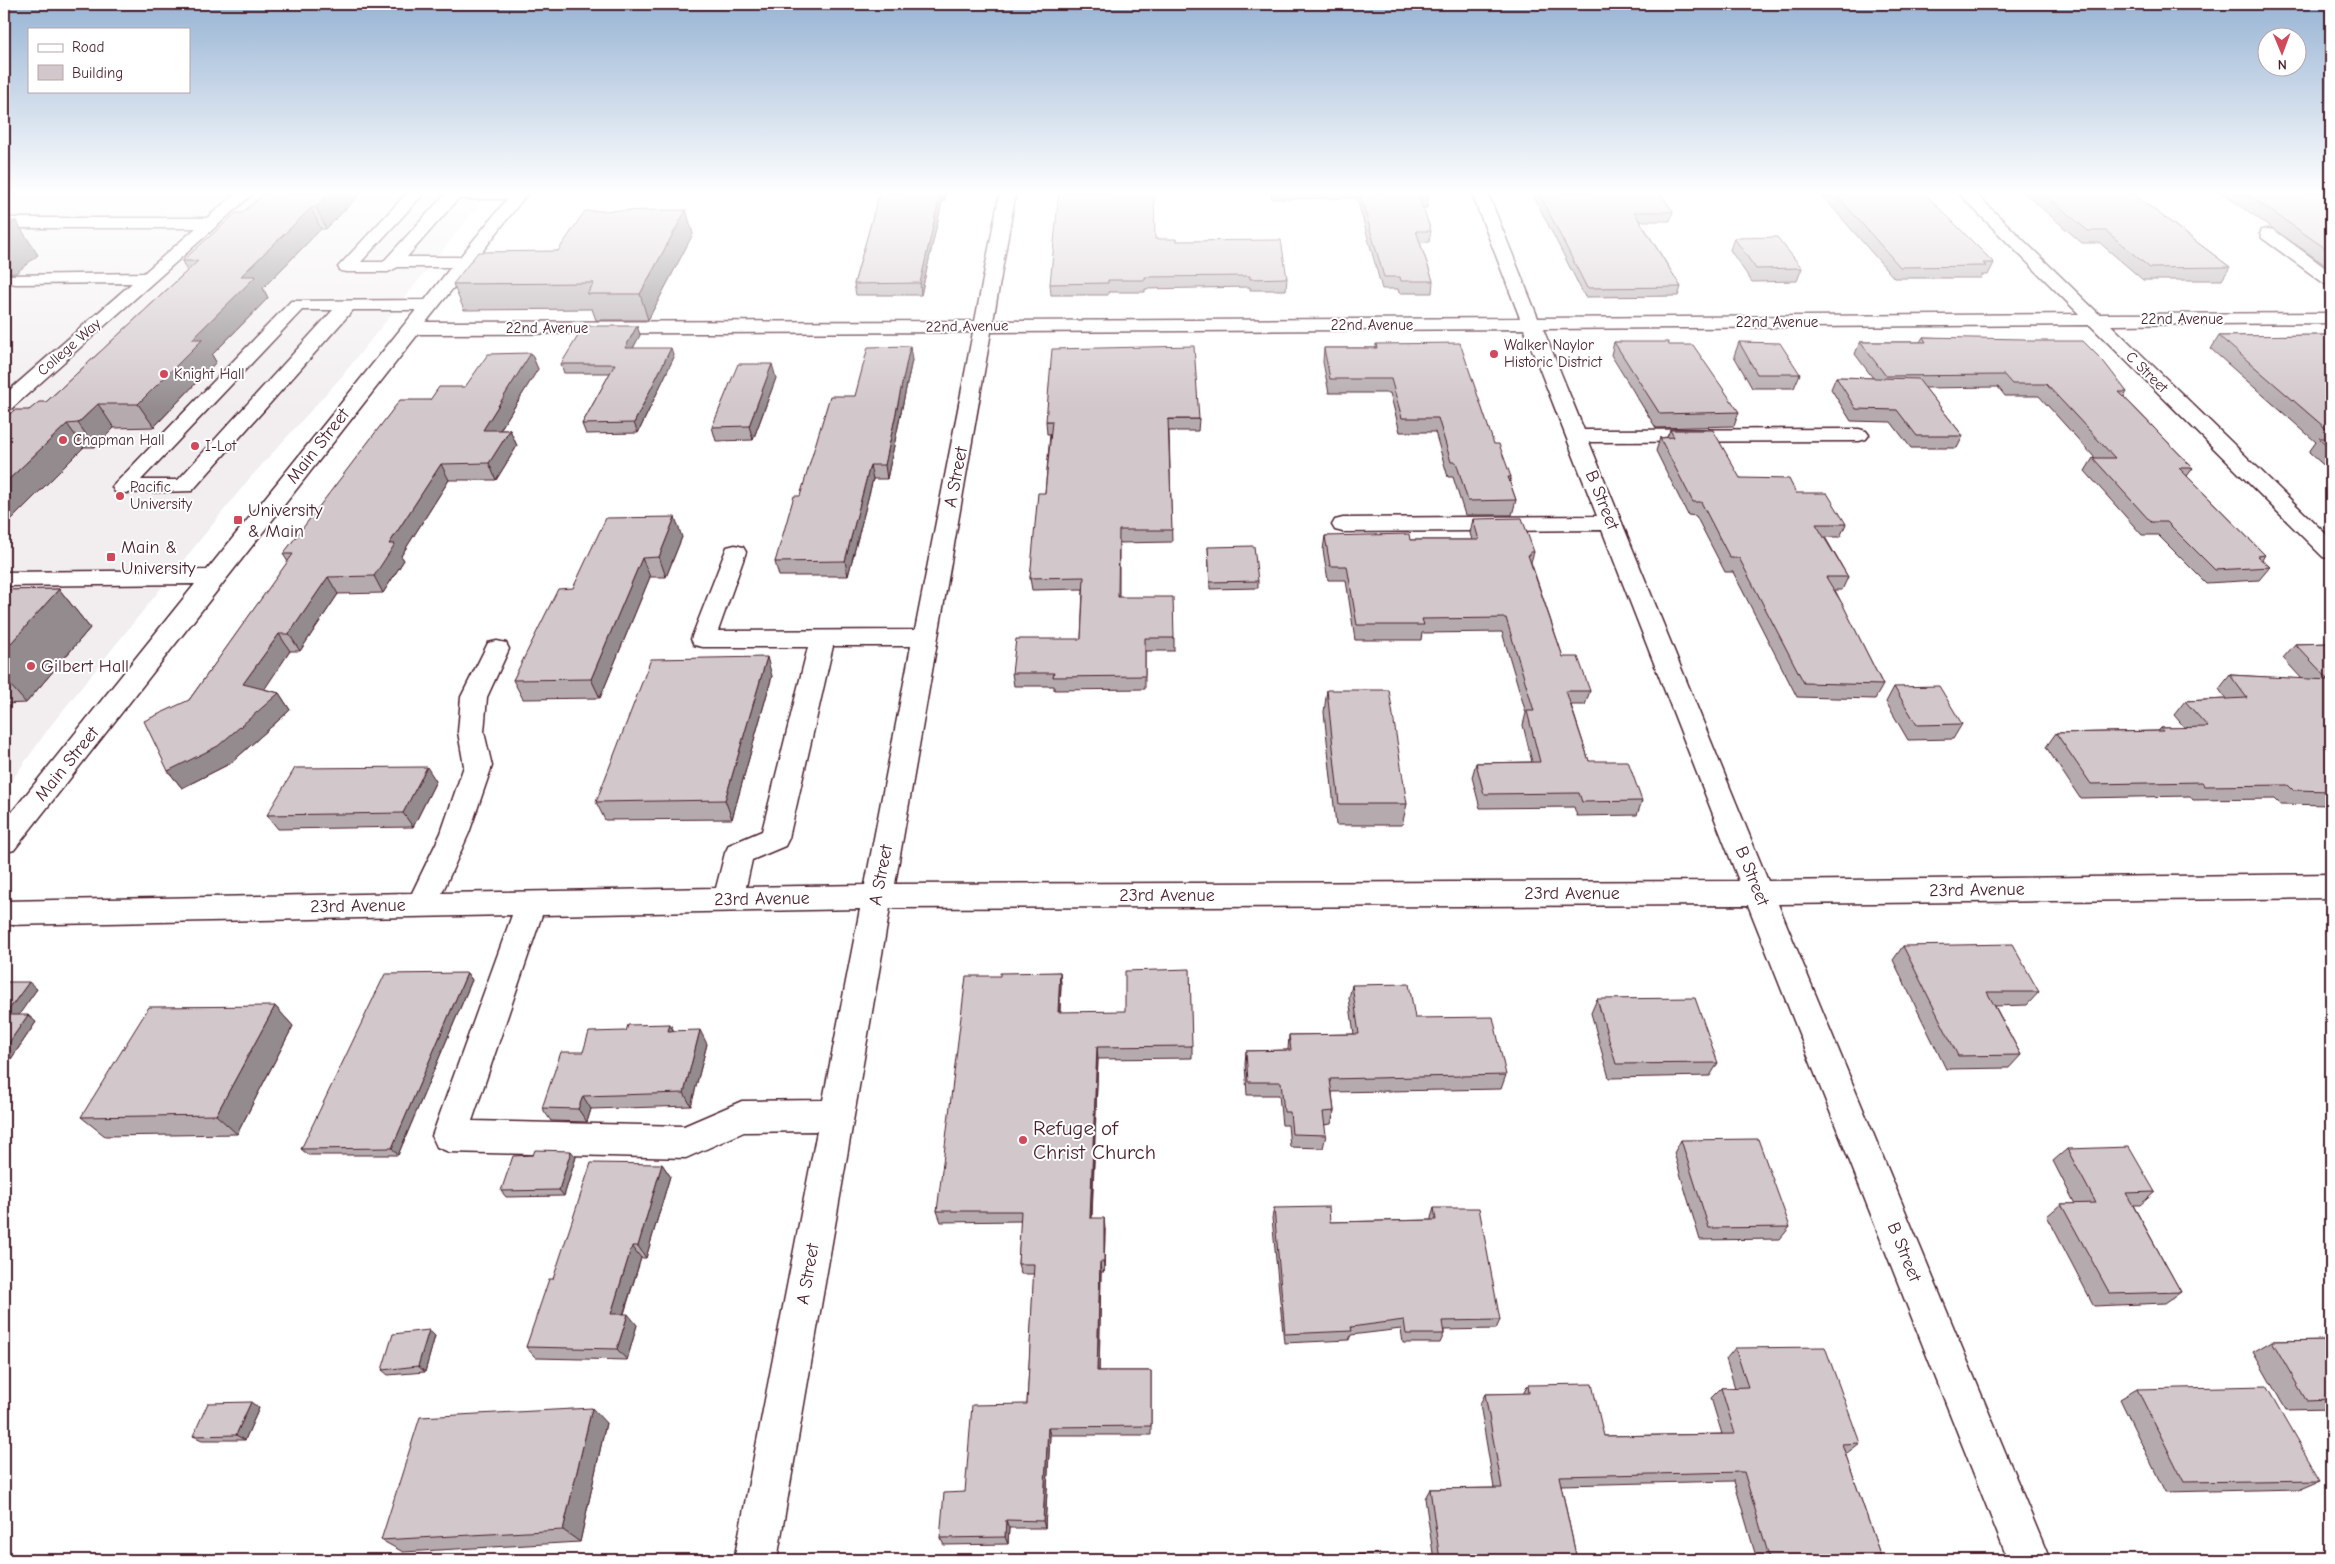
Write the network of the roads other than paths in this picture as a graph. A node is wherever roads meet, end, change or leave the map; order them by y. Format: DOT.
graph roads {
  1 [pos="164,264"];
  2 [pos="350,264"];
  3 [pos="390,264"];
  4 [pos="462,264"];
  5 [pos="995,264"];
  6 [pos="1508,264"];
  7 [pos="2038,264"];
  8 [pos="2309,264"];
  9 [pos="148,278"];
  10 [pos="16,279"];
  11 [pos="2331,280"];
  12 [pos="348,305"];
  13 [pos="430,305"];
  14 [pos="2331,318"];
  15 [pos="2094,319"];
  16 [pos="1532,324"];
  17 [pos="984,326"];
  18 [pos="412,328"];
  19 [pos="4,405"];
  20 [pos="1859,435"];
  21 [pos="1577,436"];
  22 [pos="1611,523"];
  23 [pos="1343,525"];
  24 [pos="735,552"];
  25 [pos="2331,552"];
  26 [pos="214,577"];
  27 [pos="4,579"];
  28 [pos="926,638"];
  29 [pos="822,639"];
  30 [pos="497,649"];
  31 [pos="4,842"];
  32 [pos="2331,886"];
  33 [pos="1758,893"];
  34 [pos="877,897"];
  35 [pos="728,900"];
  36 [pos="531,903"];
  37 [pos="421,905"];
  38 [pos="4,913"];
  39 [pos="837,1115"];
  40 [pos="755,1560"];
  41 [pos="2029,1560"];
  1 -- 9 [label="street, College Way"];
  2 -- 3 [label="street"];
  4 -- 13 [label="street, Main Street"];
  5 -- 17 [label="street, A Street"];
  6 -- 16 [label="street, B Street"];
  7 -- 15 [label="street, C Street"];
  8 -- 11 [label="street"];
  9 -- 10 [label="street"];
  9 -- 19 [label="street, College Way"];
  12 -- 12 [label="street"];
  12 -- 13 [label="street"];
  13 -- 18 [label="street, Main Street"];
  14 -- 15 [label="street, 22nd Avenue"];
  15 -- 16 [label="street, 22nd Avenue"];
  15 -- 25 [label="street, C Street"];
  16 -- 17 [label="street, 22nd Avenue"];
  16 -- 21 [label="street, B Street"];
  17 -- 18 [label="street, 22nd Avenue"];
  17 -- 28 [label="street, A Street"];
  18 -- 26 [label="street, Main Street"];
  20 -- 21 [label="street"];
  21 -- 22 [label="street, B Street"];
  22 -- 23 [label="street"];
  22 -- 33 [label="street, B Street"];
  24 -- 29 [label="street"];
  26 -- 27 [label="street"];
  26 -- 31 [label="street, Main Street"];
  28 -- 29 [label="street"];
  28 -- 34 [label="street, A Street"];
  29 -- 35 [label="street"];
  30 -- 37 [label="street"];
  32 -- 33 [label="street, 23rd Avenue"];
  33 -- 34 [label="street, 23rd Avenue"];
  33 -- 41 [label="street, B Street"];
  34 -- 35 [label="street, 23rd Avenue"];
  34 -- 39 [label="street, A Street"];
  35 -- 36 [label="street, 23rd Avenue"];
  36 -- 37 [label="street, 23rd Avenue"];
  36 -- 39 [label="street"];
  37 -- 38 [label="street, 23rd Avenue"];
  39 -- 40 [label="street, A Street"];
}
